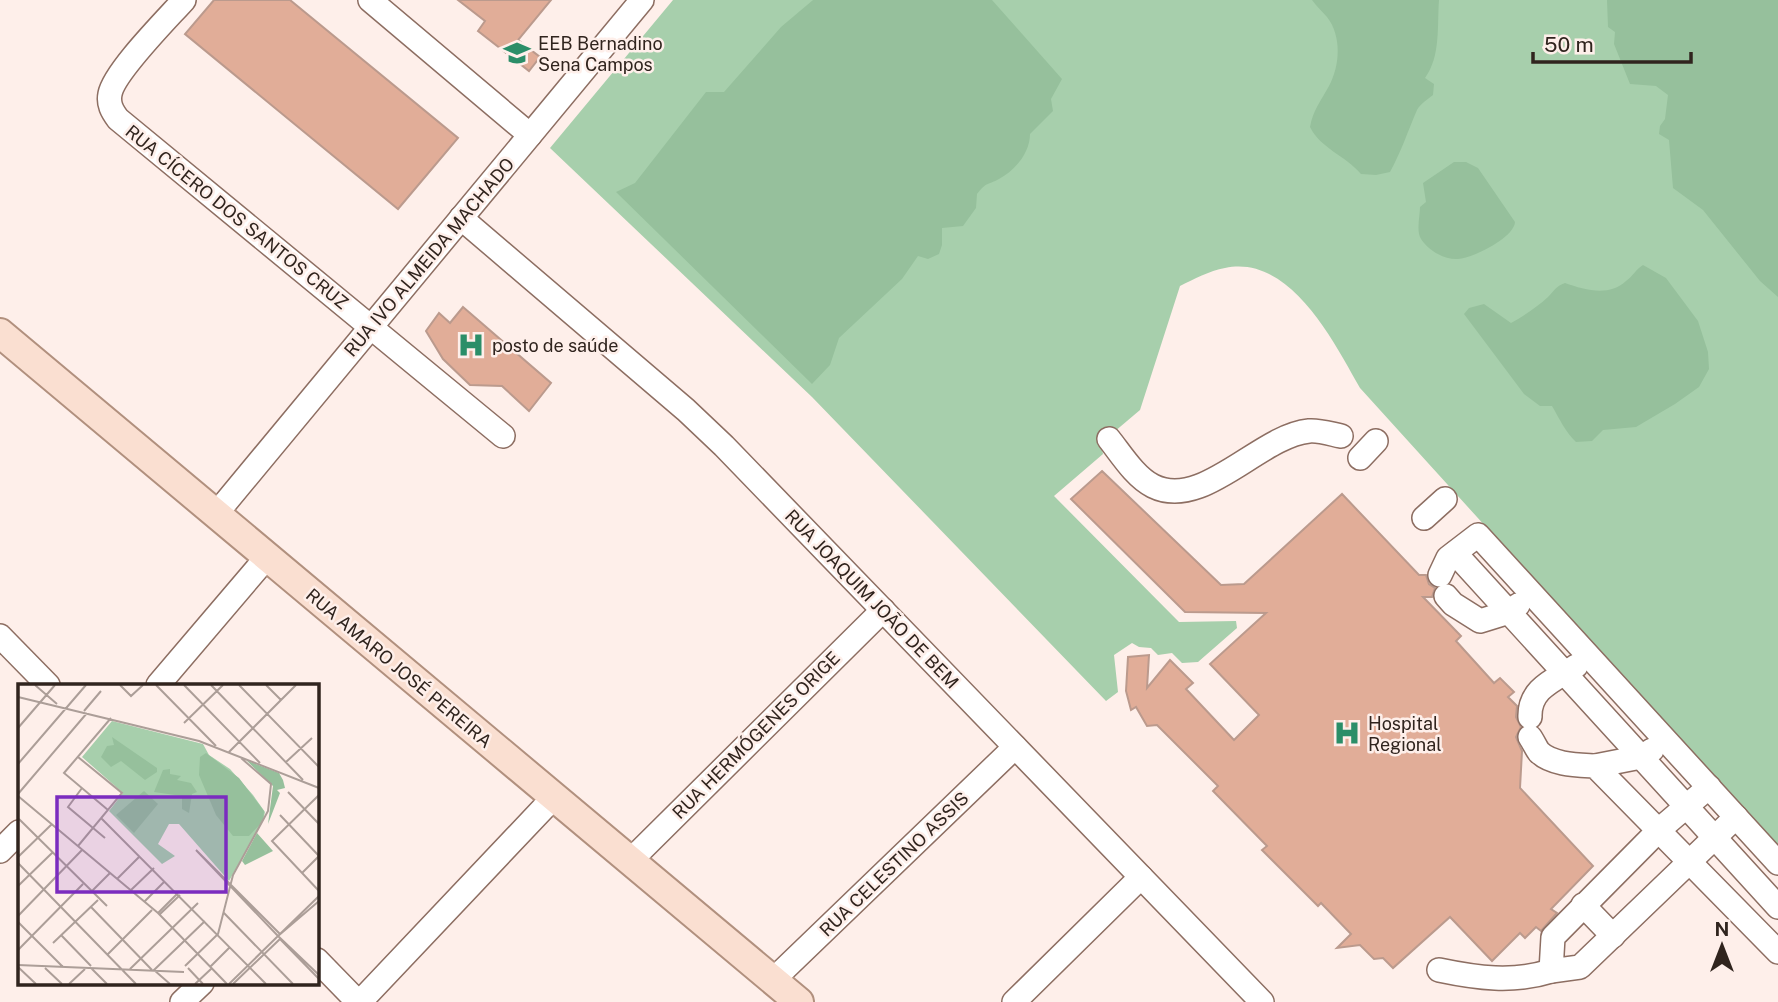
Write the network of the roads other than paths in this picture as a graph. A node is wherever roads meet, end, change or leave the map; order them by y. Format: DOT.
graph roads {
  1 [pos="184,0"];
  2 [pos="370,0"];
  3 [pos="642,0"];
  4 [pos="530,135"];
  5 [pos="461,218"];
  6 [pos="371,327"];
  7 [pos="0,333"];
  8 [pos="503,436"];
  9 [pos="1341,436"];
  10 [pos="1109,439"];
  11 [pos="1376,441"];
  12 [pos="1360,458"];
  13 [pos="1445,499"];
  14 [pos="216,514"];
  15 [pos="1424,518"];
  16 [pos="1455,553"];
  17 [pos="267,557"];
  18 [pos="1531,593"];
  19 [pos="883,610"];
  20 [pos="1509,612"];
  21 [pos="0,636"];
  22 [pos="1590,657"];
  23 [pos="1565,673"];
  24 [pos="47,684"];
  25 [pos="159,684"];
  26 [pos="1666,740"];
  27 [pos="1015,747"];
  28 [pos="1641,757"];
  29 [pos="1595,766"];
  30 [pos="1709,787"];
  31 [pos="554,797"];
  32 [pos="1687,807"];
  33 [pos="1736,817"];
  34 [pos="1660,829"];
  35 [pos="18,833"];
  36 [pos="1714,837"];
  37 [pos="0,851"];
  38 [pos="1690,860"];
  39 [pos="630,861"];
  40 [pos="1778,863"];
  41 [pos="1142,877"];
  42 [pos="1583,905"];
  43 [pos="1778,907"];
  44 [pos="1614,936"];
  45 [pos="1778,952"];
  46 [pos="318,961"];
  47 [pos="1439,970"];
  48 [pos="1551,971"];
  49 [pos="773,980"];
  50 [pos="201,984"];
  51 [pos="182,1002"];
  52 [pos="359,1002"];
  53 [pos="799,1002"];
  54 [pos="1014,1002"];
  55 [pos="1262,1002"];
  1 -- 6 [label="street, RUA CÍCERO DOS SANTOS CRUZ"];
  2 -- 4 [label="street"];
  3 -- 4 [label="street, RUA IVO ALMEIDA MACHADO"];
  4 -- 5 [label="street, RUA IVO ALMEIDA MACHADO"];
  5 -- 6 [label="street, RUA IVO ALMEIDA MACHADO"];
  5 -- 19 [label="street, RUA JOAQUIM JOÃO DE BEM"];
  6 -- 8 [label="street, RUA CÍCERO DOS SANTOS CRUZ"];
  6 -- 14 [label="street, RUA IVO ALMEIDA MACHADO"];
  7 -- 14 [label="main road, RUA AMARO JOSÉ PEREIRA"];
  9 -- 10 [label="street"];
  11 -- 12 [label="street"];
  13 -- 15 [label="street"];
  14 -- 17 [label="main road, RUA AMARO JOSÉ PEREIRA"];
  16 -- 18 [label="street"];
  16 -- 20 [label="street"];
  16 -- 20 [label="street"];
  17 -- 25 [label="street"];
  17 -- 31 [label="main road, RUA AMARO JOSÉ PEREIRA"];
  18 -- 20 [label="street"];
  18 -- 22 [label="street"];
  19 -- 27 [label="street, RUA JOAQUIM JOÃO DE BEM"];
  19 -- 39 [label="street, RUA HERMÓGENES ORIGE"];
  20 -- 23 [label="street"];
  21 -- 24 [label="street"];
  22 -- 23 [label="street"];
  22 -- 26 [label="street"];
  23 -- 28 [label="street"];
  23 -- 29 [label="street"];
  26 -- 28 [label="street"];
  26 -- 30 [label="street"];
  27 -- 41 [label="street, RUA JOAQUIM JOÃO DE BEM"];
  27 -- 49 [label="street, RUA CELESTINO ASSIS"];
  28 -- 29 [label="street"];
  28 -- 32 [label="street"];
  29 -- 34 [label="street"];
  30 -- 32 [label="street"];
  30 -- 33 [label="street"];
  31 -- 39 [label="main road, RUA AMARO JOSÉ PEREIRA"];
  31 -- 52 [label="street"];
  32 -- 34 [label="street"];
  32 -- 36 [label="street"];
  33 -- 36 [label="street"];
  33 -- 40 [label="street"];
  34 -- 38 [label="street"];
  34 -- 42 [label="street"];
  35 -- 37 [label="street"];
  36 -- 38 [label="street"];
  36 -- 43 [label="street"];
  38 -- 44 [label="street"];
  38 -- 45 [label="street"];
  39 -- 49 [label="main road, RUA AMARO JOSÉ PEREIRA"];
  41 -- 54 [label="street"];
  41 -- 55 [label="street, RUA JOAQUIM JOÃO DE BEM"];
  42 -- 44 [label="street"];
  42 -- 48 [label="street"];
  44 -- 48 [label="street"];
  46 -- 52 [label="street"];
  47 -- 48 [label="street"];
  49 -- 53 [label="main road, RUA AMARO JOSÉ PEREIRA"];
  50 -- 51 [label="street"];
}
